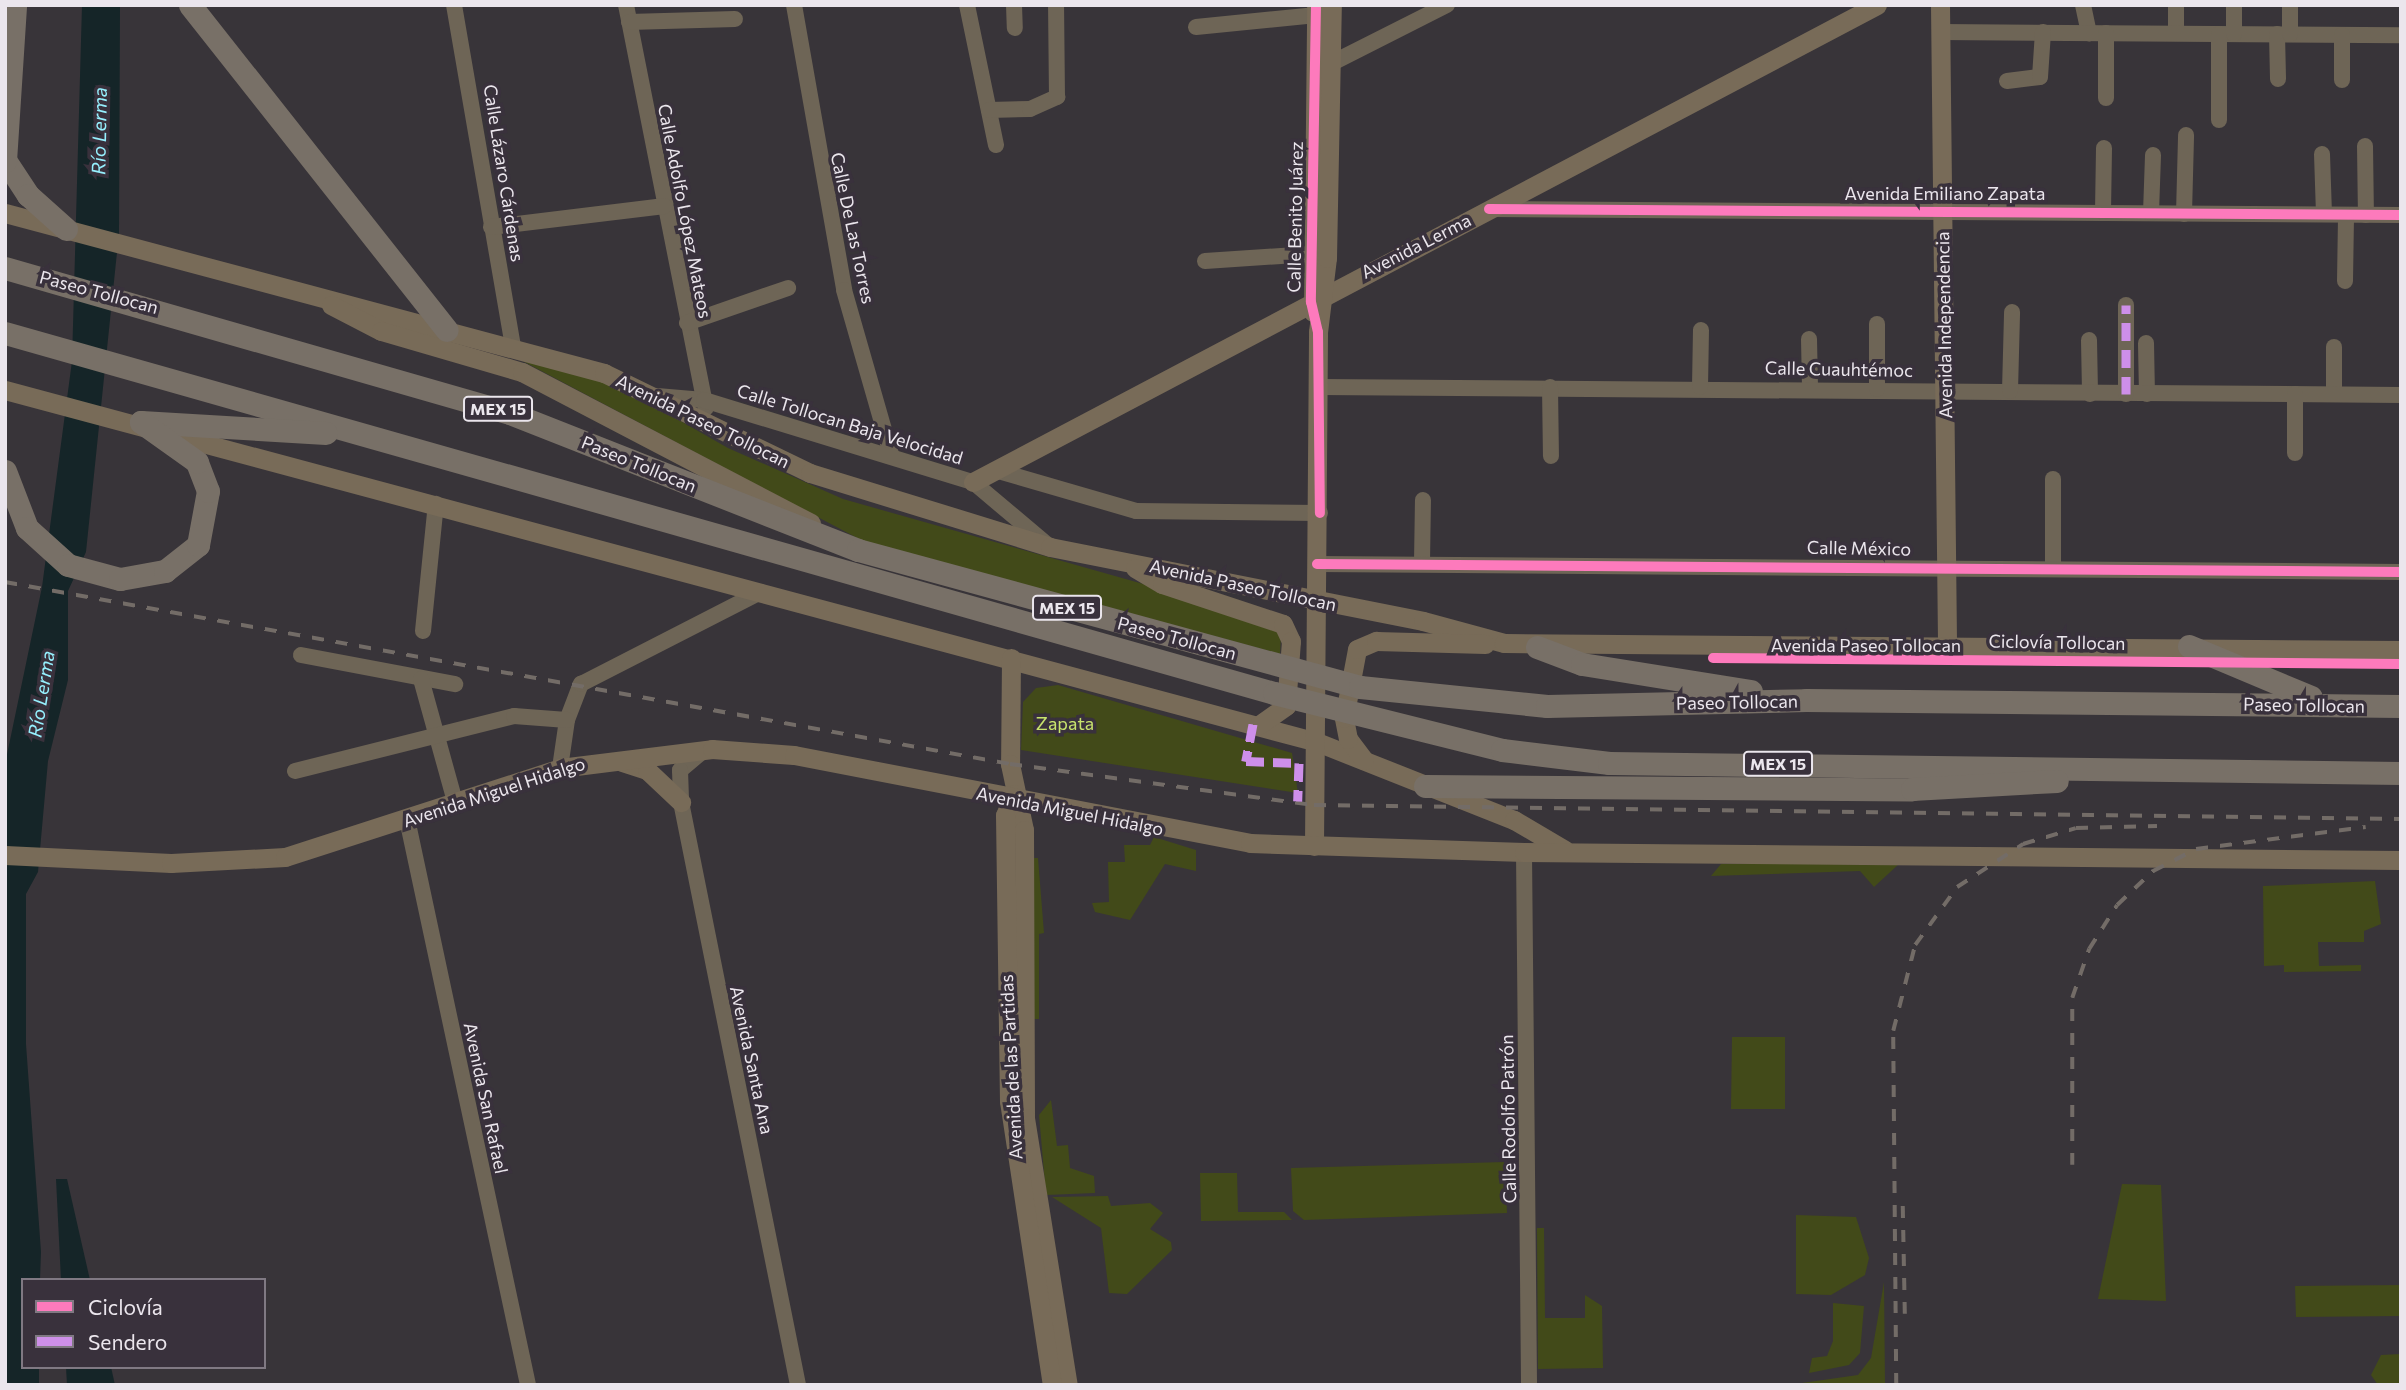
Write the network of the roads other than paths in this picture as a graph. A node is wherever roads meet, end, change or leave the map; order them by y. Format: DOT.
graph roads {
  1 [pos="7,5"];
  2 [pos="15,5"];
  3 [pos="190,5"];
  4 [pos="454,5"];
  5 [pos="626,5"];
  6 [pos="794,5"];
  7 [pos="967,5"];
  8 [pos="1014,5"];
  9 [pos="1056,5"];
  10 [pos="1447,5"];
  11 [pos="1877,5"];
  12 [pos="1940,5"];
  13 [pos="2082,5"];
  14 [pos="2176,5"];
  15 [pos="2234,5"];
  16 [pos="2290,5"];
  17 [pos="1321,9"];
  18 [pos="735,19"];
  19 [pos="629,22"];
  20 [pos="1196,27"];
  21 [pos="1015,28"];
  22 [pos="1940,32"];
  23 [pos="2043,32"];
  24 [pos="2089,33"];
  25 [pos="2106,33"];
  26 [pos="2176,33"];
  27 [pos="2226,34"];
  28 [pos="2283,34"];
  29 [pos="2342,35"];
  30 [pos="2401,35"];
  31 [pos="5,52"];
  32 [pos="1330,64"];
  33 [pos="2278,79"];
  34 [pos="2342,80"];
  35 [pos="2007,81"];
  36 [pos="2106,98"];
  37 [pos="989,110"];
  38 [pos="2219,120"];
  39 [pos="2186,135"];
  40 [pos="996,145"];
  41 [pos="2365,146"];
  42 [pos="2104,148"];
  43 [pos="2322,153"];
  44 [pos="2153,155"];
  45 [pos="5,160"];
  46 [pos="664,206"];
  47 [pos="1942,208"];
  48 [pos="1489,209"];
  49 [pos="2103,212"];
  50 [pos="5,213"];
  51 [pos="2151,213"];
  52 [pos="2184,214"];
  53 [pos="2324,214"];
  54 [pos="2346,215"];
  55 [pos="2366,215"];
  56 [pos="2401,215"];
  57 [pos="491,227"];
  58 [pos="70,230"];
  59 [pos="1311,254"];
  60 [pos="1205,261"];
  61 [pos="5,268"];
  62 [pos="2345,281"];
  63 [pos="788,288"];
  64 [pos="320,296"];
  65 [pos="1318,298"];
  66 [pos="2126,305"];
  67 [pos="2012,312"];
  68 [pos="687,323"];
  69 [pos="1877,324"];
  70 [pos="447,330"];
  71 [pos="1701,330"];
  72 [pos="5,333"];
  73 [pos="1810,339"];
  74 [pos="2089,341"];
  75 [pos="2147,343"];
  76 [pos="2334,347"];
  77 [pos="513,348"];
  78 [pos="1319,387"];
  79 [pos="1550,387"];
  80 [pos="1700,387"];
  81 [pos="1810,388"];
  82 [pos="1877,389"];
  83 [pos="5,390"];
  84 [pos="1946,390"];
  85 [pos="2010,391"];
  86 [pos="2090,394"];
  87 [pos="2126,394"];
  88 [pos="2147,394"];
  89 [pos="2295,394"];
  90 [pos="2334,394"];
  91 [pos="2401,395"];
  92 [pos="657,396"];
  93 [pos="704,400"];
  94 [pos="141,422"];
  95 [pos="710,424"];
  96 [pos="407,443"];
  97 [pos="2295,453"];
  98 [pos="891,454"];
  99 [pos="1551,456"];
  100 [pos="995,470"];
  101 [pos="5,471"];
  102 [pos="2053,479"];
  103 [pos="973,482"];
  104 [pos="1423,500"];
  105 [pos="436,504"];
  106 [pos="1320,513"];
  107 [pos="1050,547"];
  108 [pos="858,550"];
  109 [pos="1125,561"];
  110 [pos="1422,562"];
  111 [pos="1317,564"];
  112 [pos="1947,566"];
  113 [pos="2053,567"];
  114 [pos="2401,572"];
  115 [pos="761,592"];
  116 [pos="1316,601"];
  117 [pos="422,631"];
  118 [pos="1504,643"];
  119 [pos="1947,644"];
  120 [pos="2189,646"];
  121 [pos="1536,647"];
  122 [pos="2401,650"];
  123 [pos="301,655"];
  124 [pos="1011,658"];
  125 [pos="421,678"];
  126 [pos="455,684"];
  127 [pos="1806,700"];
  128 [pos="2342,705"];
  129 [pos="2401,706"];
  130 [pos="567,720"];
  131 [pos="1259,725"];
  132 [pos="436,737"];
  133 [pos="1317,742"];
  134 [pos="703,751"];
  135 [pos="600,758"];
  136 [pos="1364,760"];
  137 [pos="561,768"];
  138 [pos="2200,768"];
  139 [pos="295,771"];
  140 [pos="2401,773"];
  141 [pos="1425,786"];
  142 [pos="1015,798"];
  143 [pos="455,802"];
  144 [pos="681,802"];
  145 [pos="407,819"];
  146 [pos="1314,846"];
  147 [pos="1566,850"];
  148 [pos="1524,852"];
  149 [pos="5,855"];
  150 [pos="2401,860"];
  151 [pos="527,1385"];
  152 [pos="799,1385"];
  153 [pos="1052,1385"];
  154 [pos="1068,1385"];
  155 [pos="1529,1385"];
  1 -- 31 [label="highway"];
  2 -- 45 [label="highway"];
  3 -- 70 [label="highway"];
  4 -- 57 [label="street, Calle Lázaro Cárdenas"];
  5 -- 19 [label="street, Calle Adolfo López Mateos"];
  6 -- 98 [label="street, Calle De Las Torres"];
  7 -- 37 [label="street"];
  8 -- 21 [label="street"];
  9 -- 37 [label="street"];
  10 -- 32 [label="street"];
  11 -- 48 [label="main road, Avenida Lerma"];
  12 -- 22 [label="main road, Avenida Independencia"];
  13 -- 24 [label="street"];
  14 -- 26 [label="street"];
  15 -- 27 [label="street"];
  16 -- 28 [label="street"];
  17 -- 20 [label="street"];
  17 -- 32 [label="main road, Calle Benito Juárez"];
  17 -- 59 [label="main road, Calle Benito Juárez"];
  18 -- 19 [label="street"];
  19 -- 46 [label="street, Calle Adolfo López Mateos"];
  22 -- 23 [label="street"];
  22 -- 47 [label="main road, Avenida Independencia"];
  23 -- 24 [label="street"];
  23 -- 35 [label="street"];
  24 -- 25 [label="street"];
  25 -- 26 [label="street"];
  25 -- 36 [label="street"];
  26 -- 27 [label="street"];
  27 -- 28 [label="street"];
  27 -- 38 [label="street"];
  28 -- 29 [label="street"];
  28 -- 33 [label="street"];
  29 -- 30 [label="street"];
  29 -- 34 [label="street"];
  32 -- 65 [label="main road, Calle Benito Juárez"];
  37 -- 40 [label="street"];
  39 -- 52 [label="street"];
  41 -- 55 [label="street"];
  42 -- 49 [label="street"];
  43 -- 53 [label="street"];
  44 -- 51 [label="street"];
  45 -- 58 [label="highway"];
  46 -- 57 [label="street"];
  46 -- 68 [label="street, Calle Adolfo López Mateos"];
  47 -- 48 [label="street, Avenida Emiliano Zapata"];
  47 -- 49 [label="street, Avenida Emiliano Zapata"];
  47 -- 84 [label="main road, Avenida Independencia"];
  48 -- 65 [label="main road, Avenida Lerma"];
  49 -- 51 [label="street, Avenida Emiliano Zapata"];
  50 -- 58 [label="main road, Avenida Paseo Tollocan"];
  51 -- 52 [label="street, Avenida Emiliano Zapata"];
  52 -- 53 [label="street, Avenida Emiliano Zapata"];
  53 -- 54 [label="street, Avenida Emiliano Zapata"];
  54 -- 55 [label="street, Avenida Emiliano Zapata"];
  54 -- 62 [label="street"];
  55 -- 56 [label="street, Avenida Emiliano Zapata"];
  57 -- 77 [label="street, Calle Lázaro Cárdenas"];
  58 -- 64 [label="main road, Avenida Paseo Tollocan"];
  59 -- 60 [label="street"];
  59 -- 65 [label="main road, Calle Benito Juárez"];
  61 -- 108 [label="highway, Paseo Tollocan / MEX 15"];
  63 -- 68 [label="street"];
  64 -- 70 [label="main road, Avenida Paseo Tollocan"];
  64 -- 108 [label="main road"];
  65 -- 78 [label="main road, Calle Benito Juárez"];
  65 -- 100 [label="main road, Avenida Lerma"];
  66 -- 87 [label="street"];
  67 -- 85 [label="street"];
  68 -- 93 [label="street, Calle Adolfo López Mateos"];
  69 -- 82 [label="street"];
  70 -- 77 [label="main road, Avenida Paseo Tollocan"];
  71 -- 80 [label="street"];
  72 -- 96 [label="highway, Paseo Tollocan / MEX 15"];
  73 -- 81 [label="street"];
  74 -- 86 [label="street"];
  75 -- 88 [label="street"];
  76 -- 90 [label="street"];
  77 -- 92 [label="main road, Avenida Paseo Tollocan"];
  78 -- 79 [label="street, Calle Cuauhtémoc"];
  78 -- 106 [label="main road, Calle Benito Juárez"];
  79 -- 80 [label="street, Calle Cuauhtémoc"];
  79 -- 99 [label="street"];
  80 -- 81 [label="street, Calle Cuauhtémoc"];
  81 -- 82 [label="street, Calle Cuauhtémoc"];
  82 -- 84 [label="street, Calle Cuauhtémoc"];
  83 -- 94 [label="main road"];
  84 -- 85 [label="street, Calle Cuauhtémoc"];
  84 -- 112 [label="main road, Avenida Independencia"];
  85 -- 86 [label="street, Calle Cuauhtémoc"];
  86 -- 87 [label="street, Calle Cuauhtémoc"];
  87 -- 88 [label="street, Calle Cuauhtémoc"];
  88 -- 89 [label="street, Calle Cuauhtémoc"];
  89 -- 90 [label="street, Calle Cuauhtémoc"];
  89 -- 97 [label="street"];
  90 -- 91 [label="street, Calle Cuauhtémoc"];
  92 -- 93 [label="street, Calle Tollocan Baja Velocidad"];
  92 -- 95 [label="main road, Avenida Paseo Tollocan"];
  93 -- 95 [label="street, Calle Adolfo López Mateos"];
  93 -- 98 [label="street, Calle Tollocan Baja Velocidad"];
  94 -- 96 [label="highway"];
  94 -- 101 [label="highway"];
  94 -- 105 [label="main road"];
  95 -- 107 [label="main road, Avenida Paseo Tollocan"];
  96 -- 138 [label="highway, Paseo Tollocan / MEX 15"];
  98 -- 103 [label="street, Calle Tollocan Baja Velocidad"];
  100 -- 103 [label="main road, Avenida Lerma"];
  100 -- 106 [label="street"];
  102 -- 113 [label="street"];
  103 -- 107 [label="street, Calle Tollocan Baja Velocidad"];
  104 -- 110 [label="street"];
  105 -- 115 [label="main road"];
  105 -- 117 [label="street"];
  106 -- 111 [label="main road, Calle Benito Juárez"];
  107 -- 109 [label="main road, Avenida Paseo Tollocan"];
  108 -- 127 [label="highway, Paseo Tollocan / MEX 15"];
  109 -- 116 [label="main road, Avenida Paseo Tollocan"];
  109 -- 131 [label="main road"];
  110 -- 111 [label="street, Calle México"];
  110 -- 112 [label="street, Calle México"];
  111 -- 116 [label="main road, Calle Benito Juárez"];
  112 -- 113 [label="street, Calle México"];
  112 -- 119 [label="main road, Avenida Independencia"];
  113 -- 114 [label="street, Calle México"];
  115 -- 124 [label="main road"];
  115 -- 130 [label="street"];
  116 -- 118 [label="main road, Avenida Paseo Tollocan"];
  116 -- 133 [label="main road, Calle Benito Juárez"];
  118 -- 121 [label="main road, Avenida Paseo Tollocan"];
  118 -- 136 [label="main road"];
  119 -- 120 [label="main road, Avenida Paseo Tollocan"];
  119 -- 121 [label="main road, Avenida Paseo Tollocan"];
  120 -- 122 [label="main road, Avenida Paseo Tollocan"];
  120 -- 128 [label="highway"];
  121 -- 127 [label="highway"];
  123 -- 125 [label="street"];
  124 -- 131 [label="main road"];
  124 -- 142 [label="main road, Avenida de las Partidas"];
  125 -- 126 [label="street"];
  125 -- 132 [label="street"];
  127 -- 128 [label="highway, Paseo Tollocan / MEX 15"];
  128 -- 129 [label="highway, Paseo Tollocan / MEX 15"];
  130 -- 132 [label="street"];
  130 -- 137 [label="street"];
  131 -- 133 [label="main road"];
  132 -- 139 [label="street"];
  132 -- 143 [label="street"];
  133 -- 136 [label="main road"];
  133 -- 146 [label="main road, Calle Benito Juárez"];
  134 -- 135 [label="main road, Avenida Miguel Hidalgo"];
  134 -- 142 [label="main road, Avenida Miguel Hidalgo"];
  134 -- 144 [label="street, Avenida Santa Ana"];
  135 -- 137 [label="main road, Avenida Miguel Hidalgo"];
  135 -- 144 [label="main road"];
  136 -- 141 [label="main road"];
  137 -- 143 [label="main road, Avenida Miguel Hidalgo"];
  138 -- 140 [label="highway, Paseo Tollocan / MEX 15"];
  138 -- 141 [label="highway"];
  141 -- 147 [label="main road"];
  142 -- 146 [label="main road, Avenida Miguel Hidalgo"];
  142 -- 153 [label="main road, Avenida de las Partidas"];
  142 -- 154 [label="main road, Avenida de las Partidas"];
  143 -- 145 [label="main road, Avenida Miguel Hidalgo"];
  144 -- 152 [label="street, Avenida Santa Ana"];
  145 -- 149 [label="main road, Avenida Miguel Hidalgo"];
  145 -- 151 [label="street, Avenida San Rafael"];
  146 -- 148 [label="main road"];
  147 -- 148 [label="main road"];
  147 -- 150 [label="main road"];
  148 -- 155 [label="street, Calle Rodolfo Patrón"];
}
